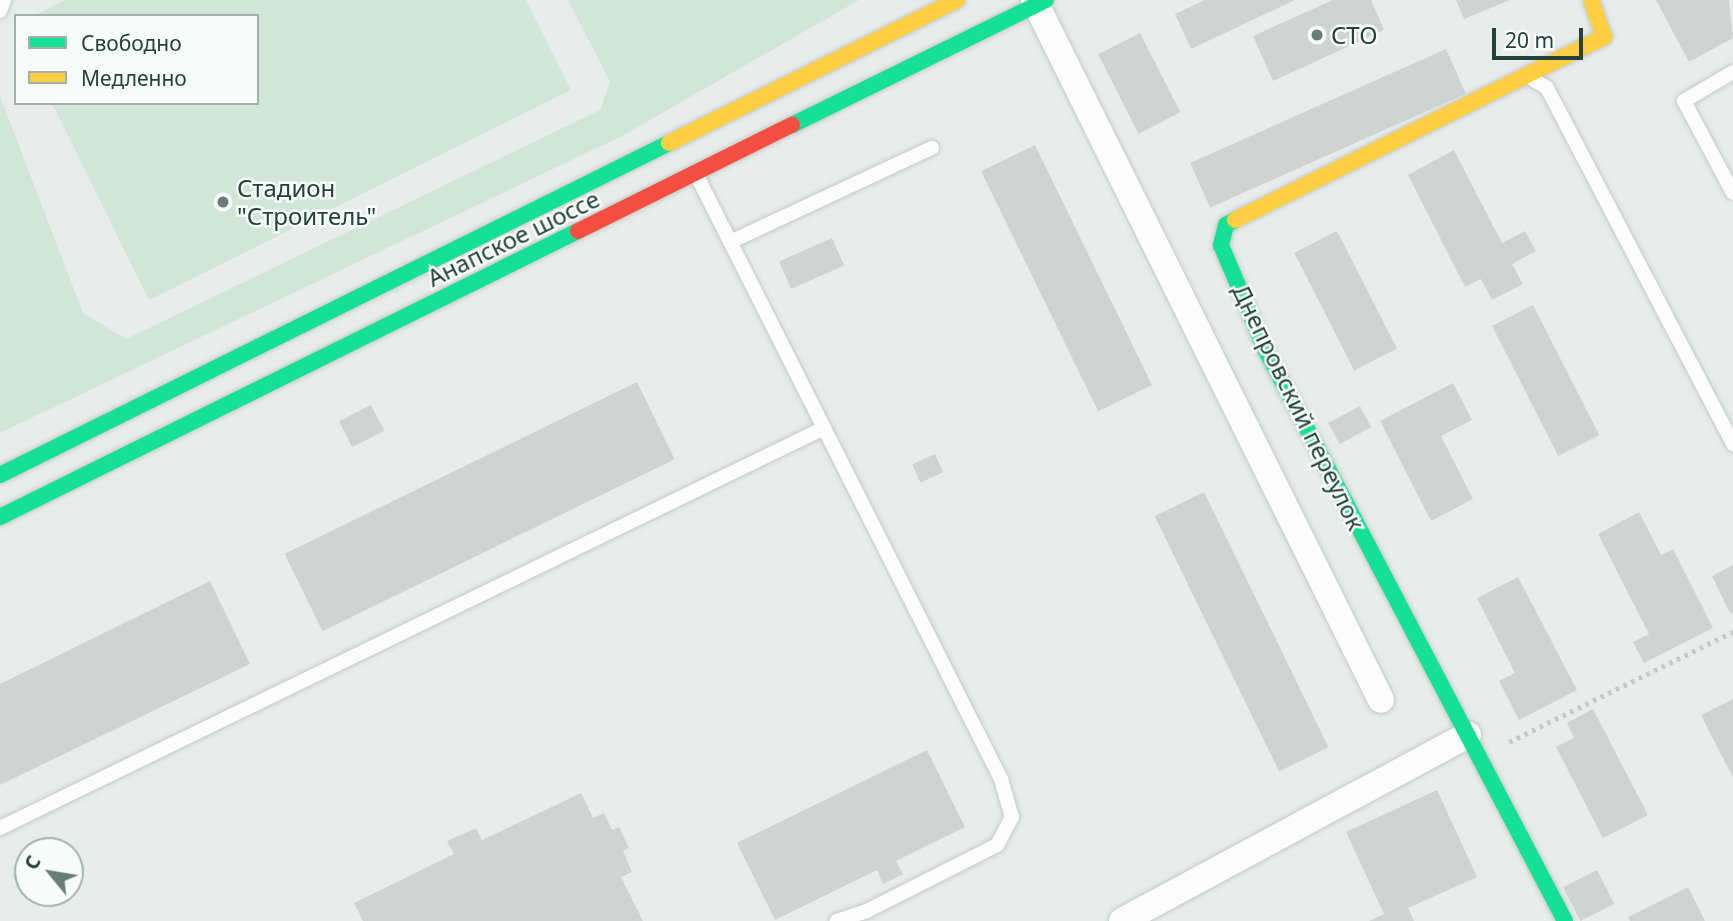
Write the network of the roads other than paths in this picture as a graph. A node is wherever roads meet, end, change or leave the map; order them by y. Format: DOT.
graph roads {
  1 [pos="4,0"];
  2 [pos="957,0"];
  3 [pos="1591,0"];
  4 [pos="1039,2"];
  5 [pos="0,11"];
  6 [pos="1733,72"];
  7 [pos="1527,76"];
  8 [pos="932,148"];
  9 [pos="687,156"];
  10 [pos="1733,193"];
  11 [pos="730,243"];
  12 [pos="824,428"];
  13 [pos="1733,444"];
  14 [pos="0,475"];
  15 [pos="0,517"];
  16 [pos="1381,700"];
  17 [pos="1474,746"];
  18 [pos="0,828"];
  19 [pos="1135,918"];
  20 [pos="837,921"];
  21 [pos="1565,921"];
  1 -- 5 [label="lane"];
  2 -- 9 [label="main road, Анапское шоссе"];
  3 -- 7 [label="main road, Днепровский переулок"];
  4 -- 9 [label="main road, Анапское шоссе"];
  4 -- 16 [label="street"];
  6 -- 10 [label="lane"];
  7 -- 13 [label="lane"];
  7 -- 17 [label="main road, Днепровский переулок"];
  8 -- 11 [label="lane"];
  9 -- 11 [label="lane"];
  9 -- 14 [label="main road, Анапское шоссе"];
  9 -- 15 [label="main road, Анапское шоссе"];
  11 -- 12 [label="lane"];
  12 -- 18 [label="lane"];
  12 -- 20 [label="lane"];
  17 -- 19 [label="street"];
  17 -- 21 [label="main road, Днепровский переулок"];
}
